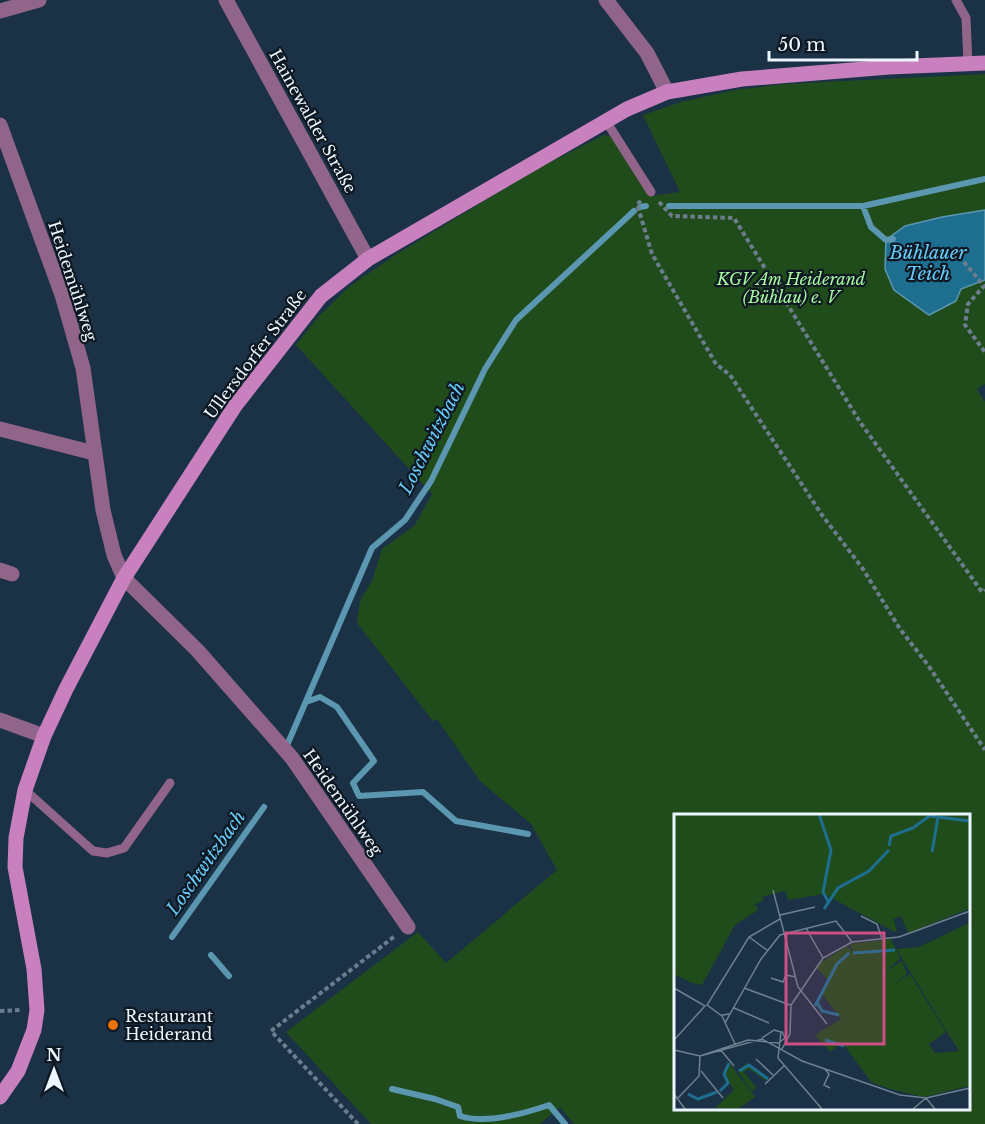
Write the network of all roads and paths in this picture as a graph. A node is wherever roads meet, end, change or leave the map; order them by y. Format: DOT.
graph roads {
  1 [pos="39,0"];
  2 [pos="226,0"];
  3 [pos="606,0"];
  4 [pos="956,0"];
  5 [pos="0,11"];
  6 [pos="985,63"];
  7 [pos="968,64"];
  8 [pos="667,92"];
  9 [pos="606,121"];
  10 [pos="0,125"];
  11 [pos="651,192"];
  12 [pos="368,259"];
  13 [pos="964,262"];
  14 [pos="985,352"];
  15 [pos="0,429"];
  16 [pos="94,453"];
  17 [pos="124,578"];
  18 [pos="985,590"];
  19 [pos="0,720"];
  20 [pos="44,736"];
  21 [pos="985,750"];
  22 [pos="170,783"];
  23 [pos="25,790"];
  24 [pos="408,927"];
  25 [pos="25,1010"];
  26 [pos="0,1011"];
  27 [pos="1,1097"];
  28 [pos="358,1124"];
  1 -- 5 [label="street"];
  2 -- 12 [label="street, Hainewalder Straße"];
  3 -- 8 [label="street"];
  4 -- 7 [label="lane"];
  6 -- 7 [label="main road, Ullersdorfer Straße"];
  7 -- 8 [label="main road, Ullersdorfer Straße"];
  8 -- 9 [label="main road, Ullersdorfer Straße"];
  9 -- 11 [label="lane"];
  9 -- 12 [label="main road, Ullersdorfer Straße"];
  10 -- 16 [label="street, Heidemühlweg"];
  11 -- 18 [label="path"];
  11 -- 21 [label="path"];
  12 -- 17 [label="main road, Ullersdorfer Straße"];
  13 -- 14 [label="path"];
  15 -- 16 [label="street"];
  16 -- 17 [label="street, Heidemühlweg"];
  17 -- 20 [label="main road, Ullersdorfer Straße"];
  17 -- 24 [label="street, Heidemühlweg"];
  19 -- 20 [label="street"];
  20 -- 23 [label="main road, Ullersdorfer Straße"];
  22 -- 23 [label="lane"];
  23 -- 27 [label="main road, Ullersdorfer Straße"];
  24 -- 28 [label="path"];
  25 -- 26 [label="path"];
}
